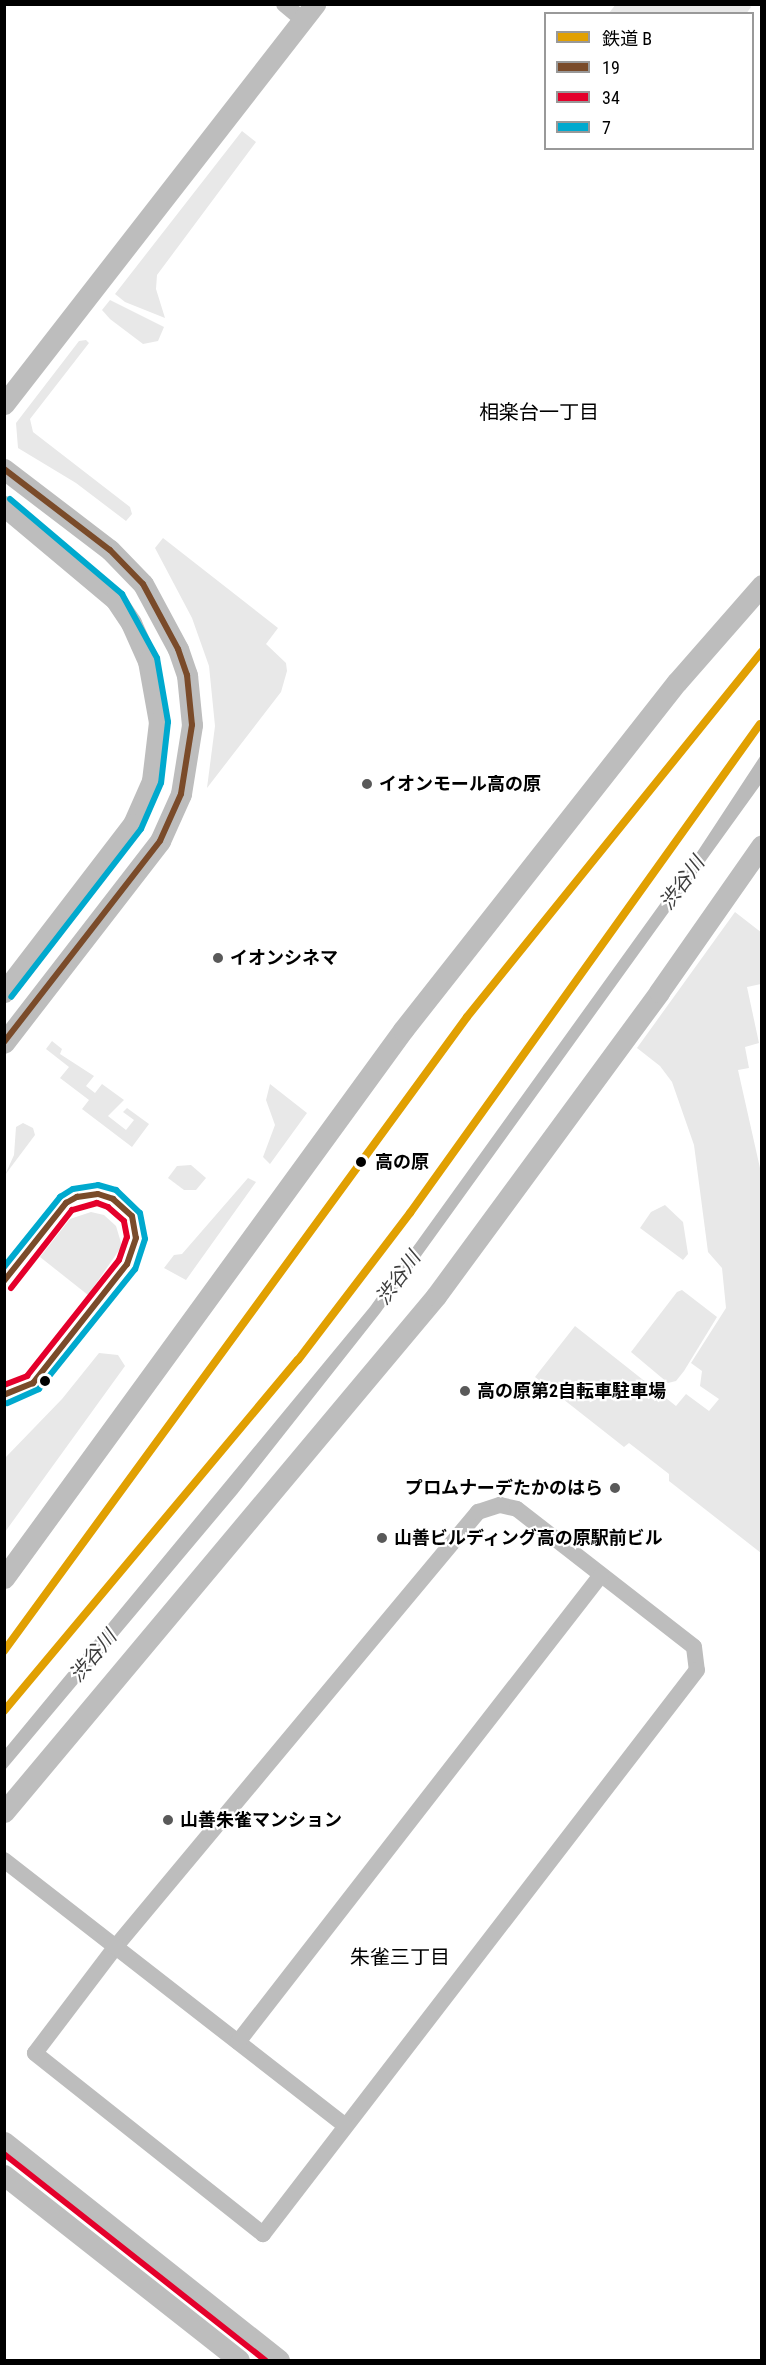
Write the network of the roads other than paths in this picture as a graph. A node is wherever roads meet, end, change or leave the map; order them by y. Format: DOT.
graph roads {
  1 [pos="284,4"];
  2 [pos="309,12"];
  3 [pos="4,404"];
  4 [pos="4,470"];
  5 [pos="4,506"];
  6 [pos="762,585"];
  7 [pos="762,845"];
  8 [pos="4,993"];
  9 [pos="4,1043"];
  10 [pos="29,1543"];
  11 [pos="4,1570"];
  12 [pos="602,1575"];
  13 [pos="4,1578"];
  14 [pos="4,1594"];
  15 [pos="4,1812"];
  16 [pos="4,1860"];
  17 [pos="117,1945"];
  18 [pos="238,2042"];
  19 [pos="344,2125"];
  20 [pos="4,2142"];
  21 [pos="4,2175"];
  22 [pos="239,2361"];
  23 [pos="279,2361"];
  1 -- 2 [label="street"];
  2 -- 3 [label="street"];
  4 -- 9 [label="street"];
  5 -- 8 [label="street"];
  6 -- 10 [label="street"];
  7 -- 15 [label="street"];
  10 -- 11 [label="street"];
  10 -- 13 [label="street"];
  10 -- 14 [label="street"];
  12 -- 17 [label="street"];
  12 -- 18 [label="street"];
  12 -- 19 [label="street"];
  16 -- 17 [label="street"];
  17 -- 18 [label="street"];
  17 -- 19 [label="street"];
  18 -- 19 [label="street"];
  20 -- 23 [label="street"];
  21 -- 22 [label="street"];
}
